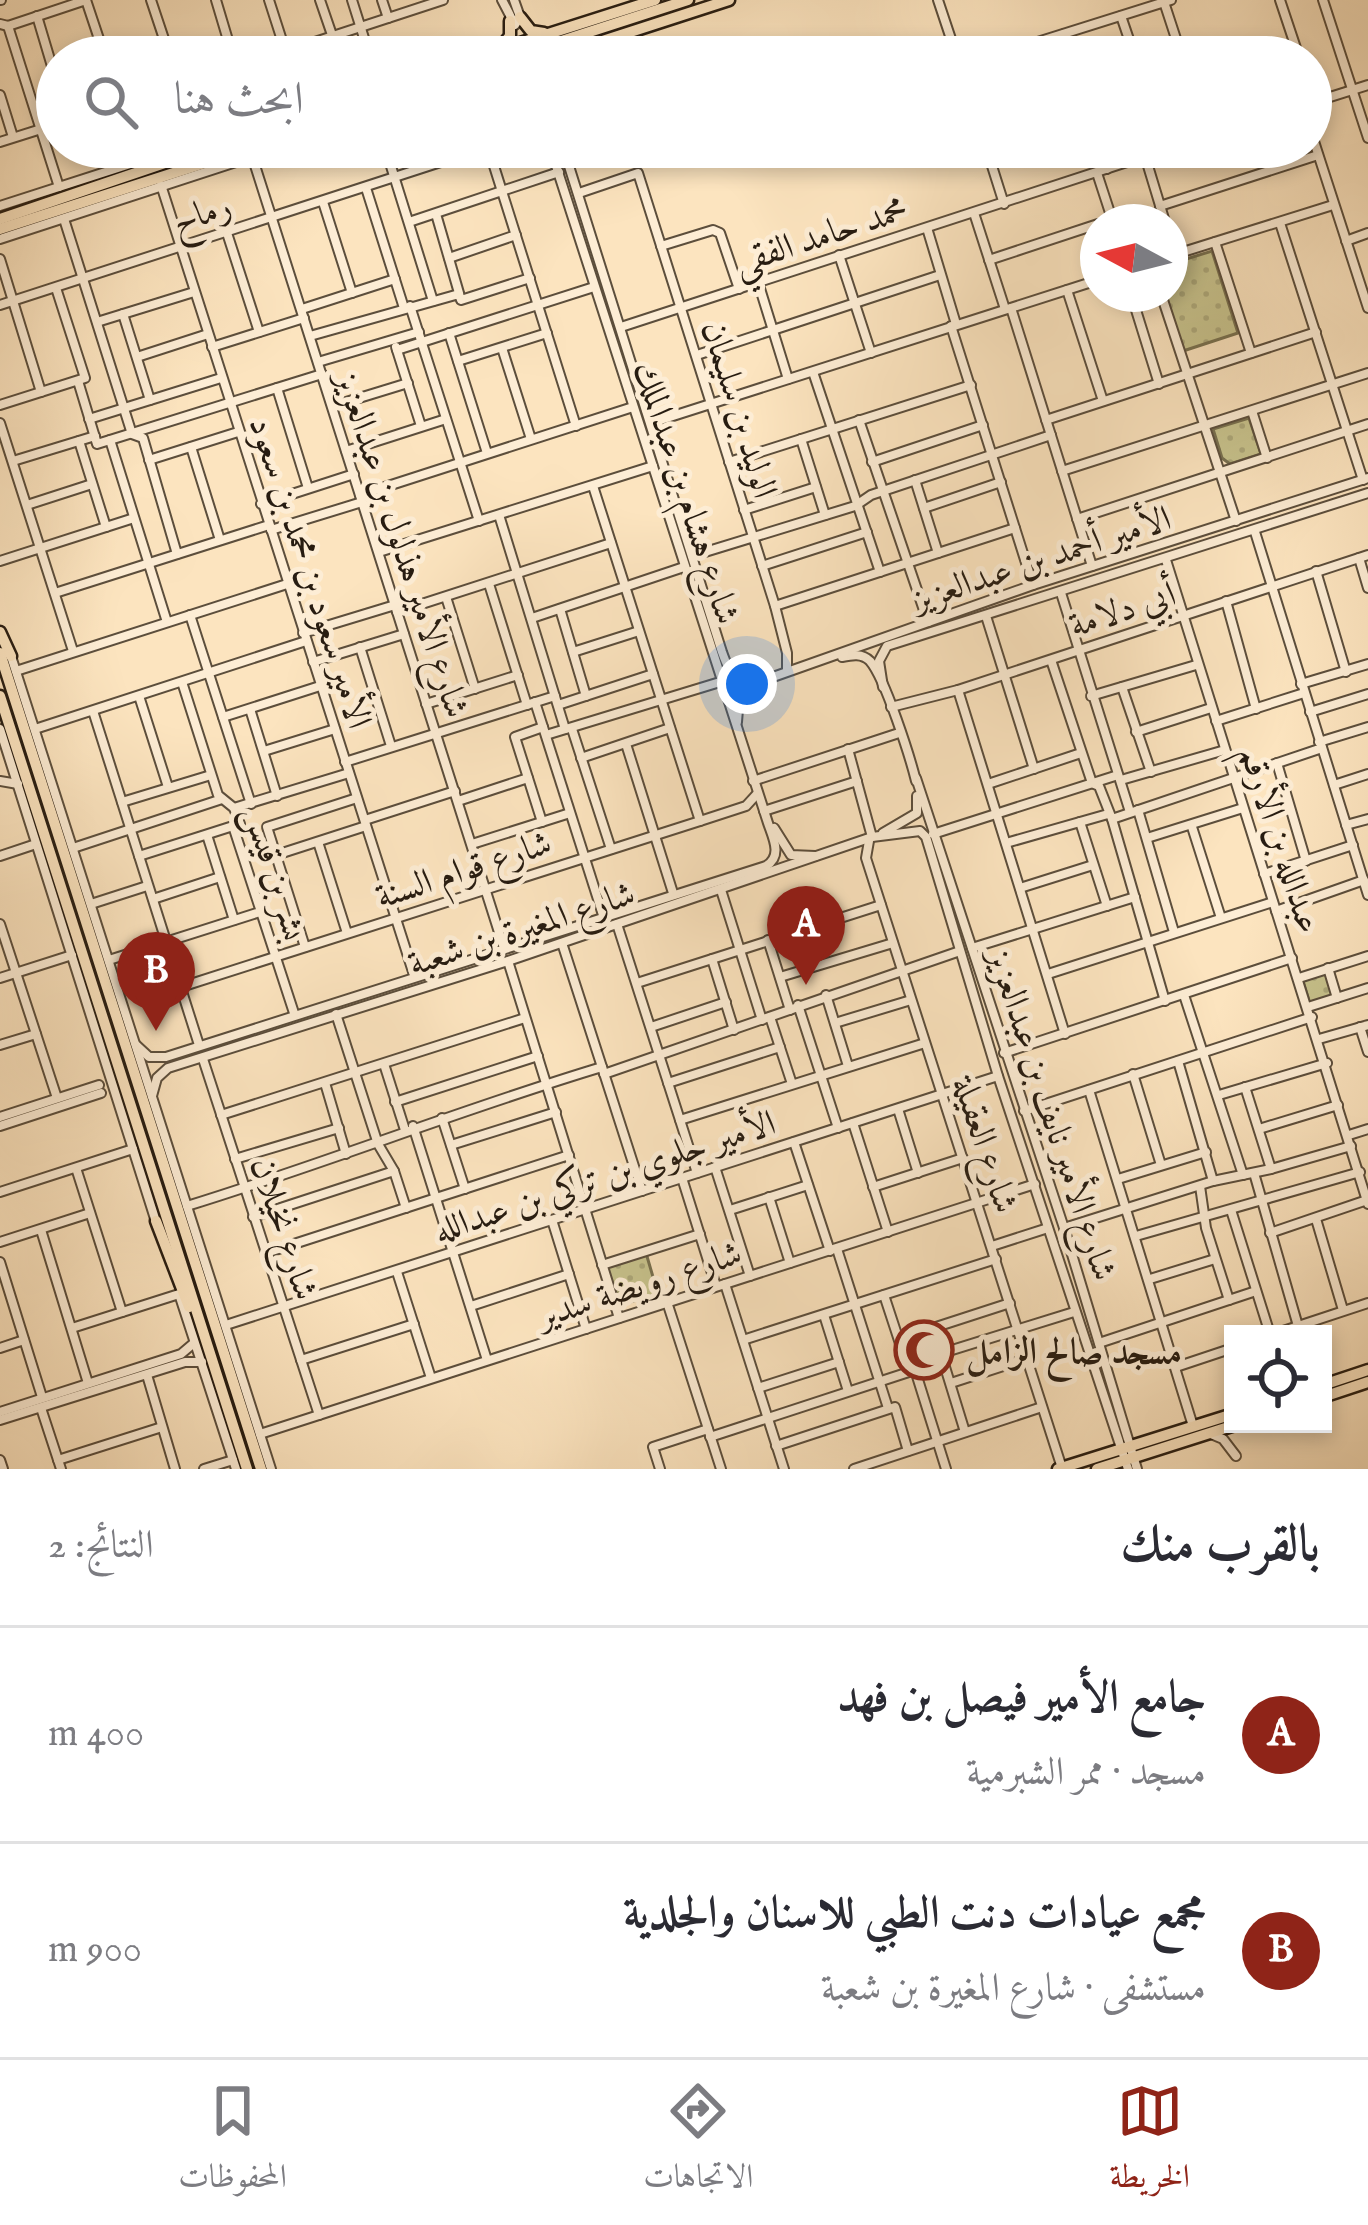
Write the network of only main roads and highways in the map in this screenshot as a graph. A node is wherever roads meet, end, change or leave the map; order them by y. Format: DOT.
graph roads {
  1 [pos="655,0"];
  2 [pos="688,0"];
  3 [pos="729,0"];
  4 [pos="548,34"];
  5 [pos="510,36"];
  6 [pos="542,36"];
  7 [pos="577,36"];
  8 [pos="618,36"];
  9 [pos="169,168"];
  10 [pos="115,186"];
  11 [pos="0,219"];
  12 [pos="0,229"];
  13 [pos="0,632"];
  14 [pos="5,655"];
  15 [pos="0,696"];
  16 [pos="156,1220"];
  17 [pos="214,1286"];
  18 [pos="229,1366"];
  19 [pos="1368,1370"];
  20 [pos="1332,1382"];
  21 [pos="1368,1382"];
  22 [pos="1332,1393"];
  23 [pos="227,1408"];
  24 [pos="1224,1417"];
  25 [pos="1224,1428"];
  26 [pos="1129,1458"];
  27 [pos="1060,1468"];
  28 [pos="247,1469"];
  29 [pos="261,1469"];
  30 [pos="1096,1469"];
  1 -- 4 [label="main road"];
  2 -- 7 [label="main road"];
  3 -- 8 [label="main road"];
  4 -- 5 [label="main road"];
  4 -- 6 [label="main road"];
  9 -- 10 [label="main road"];
  10 -- 11 [label="main road"];
  10 -- 12 [label="main road"];
  13 -- 14 [label="main road"];
  14 -- 18 [label="main road"];
  15 -- 23 [label="main road"];
  16 -- 23 [label="main road"];
  17 -- 18 [label="main road"];
  18 -- 29 [label="main road"];
  19 -- 20 [label="main road"];
  21 -- 22 [label="main road"];
  23 -- 28 [label="main road"];
  24 -- 26 [label="main road"];
  25 -- 26 [label="main road"];
  26 -- 27 [label="main road"];
  26 -- 30 [label="main road"];
}
